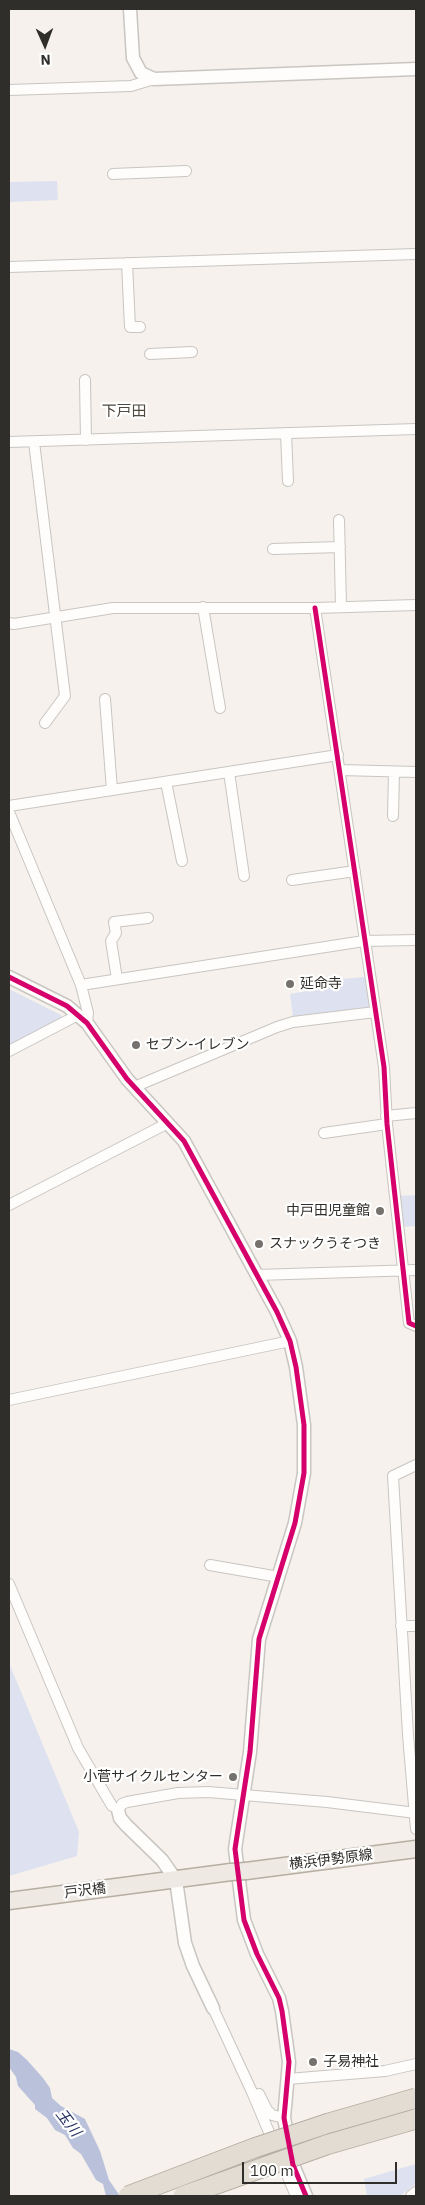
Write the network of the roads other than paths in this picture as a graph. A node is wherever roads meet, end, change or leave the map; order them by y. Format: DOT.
graph roads {
  1 [pos="130,9"];
  2 [pos="416,69"];
  3 [pos="154,79"];
  4 [pos="9,90"];
  5 [pos="186,170"];
  6 [pos="113,174"];
  7 [pos="416,254"];
  8 [pos="127,263"];
  9 [pos="9,267"];
  10 [pos="130,327"];
  11 [pos="192,352"];
  12 [pos="150,354"];
  13 [pos="88,386"];
  14 [pos="416,429"];
  15 [pos="286,433"];
  16 [pos="86,440"];
  17 [pos="9,442"];
  18 [pos="34,442"];
  19 [pos="291,474"];
  20 [pos="339,520"];
  21 [pos="340,547"];
  22 [pos="279,552"];
  23 [pos="416,605"];
  24 [pos="203,607"];
  25 [pos="341,607"];
  26 [pos="315,608"];
  27 [pos="55,618"];
  28 [pos="9,623"];
  29 [pos="105,699"];
  30 [pos="220,708"];
  31 [pos="45,723"];
  32 [pos="338,755"];
  33 [pos="340,770"];
  34 [pos="229,772"];
  35 [pos="394,772"];
  36 [pos="416,772"];
  37 [pos="166,782"];
  38 [pos="112,790"];
  39 [pos="9,806"];
  40 [pos="9,812"];
  41 [pos="392,816"];
  42 [pos="182,861"];
  43 [pos="354,872"];
  44 [pos="244,876"];
  45 [pos="297,883"];
  46 [pos="148,918"];
  47 [pos="416,940"];
  48 [pos="364,941"];
  49 [pos="9,977"];
  50 [pos="117,979"];
  51 [pos="81,986"];
  52 [pos="375,1012"];
  53 [pos="82,1019"];
  54 [pos="9,1051"];
  55 [pos="134,1087"];
  56 [pos="416,1113"];
  57 [pos="386,1120"];
  58 [pos="168,1124"];
  59 [pos="324,1133"];
  60 [pos="9,1205"];
  61 [pos="402,1269"];
  62 [pos="416,1270"];
  63 [pos="257,1275"];
  64 [pos="416,1326"];
  65 [pos="290,1341"];
  66 [pos="9,1400"];
  67 [pos="416,1465"];
  68 [pos="210,1565"];
  69 [pos="279,1577"];
  70 [pos="9,1584"];
  71 [pos="402,1626"];
  72 [pos="416,1626"];
  73 [pos="245,1794"];
  74 [pos="115,1808"];
  75 [pos="415,1813"];
  76 [pos="416,1829"];
  77 [pos="416,1849"];
  78 [pos="168,1880"];
  79 [pos="9,1901"];
  80 [pos="213,2008"];
  81 [pos="416,2064"];
  82 [pos="288,2079"];
  83 [pos="416,2098"];
  84 [pos="284,2118"];
  85 [pos="416,2119"];
  86 [pos="416,2192"];
  87 [pos="128,2196"];
  88 [pos="183,2196"];
  89 [pos="296,2196"];
  90 [pos="306,2196"];
  91 [pos="411,2196"];
  1 -- 3 [label="street"];
  2 -- 3 [label="street"];
  3 -- 4 [label="street"];
  5 -- 6 [label="street"];
  7 -- 8 [label="street"];
  8 -- 9 [label="street"];
  8 -- 10 [label="street"];
  11 -- 12 [label="street"];
  13 -- 16 [label="street"];
  14 -- 15 [label="street"];
  15 -- 16 [label="street"];
  15 -- 19 [label="street"];
  16 -- 18 [label="street"];
  17 -- 18 [label="street"];
  18 -- 27 [label="street"];
  20 -- 21 [label="street"];
  21 -- 22 [label="street"];
  21 -- 25 [label="street"];
  23 -- 25 [label="street"];
  24 -- 26 [label="street"];
  24 -- 27 [label="street"];
  24 -- 30 [label="street"];
  25 -- 26 [label="street"];
  26 -- 32 [label="street"];
  27 -- 28 [label="street"];
  27 -- 31 [label="street"];
  29 -- 38 [label="street"];
  32 -- 33 [label="street"];
  32 -- 34 [label="street"];
  33 -- 35 [label="street"];
  33 -- 43 [label="street"];
  34 -- 37 [label="street"];
  34 -- 44 [label="street"];
  35 -- 36 [label="street"];
  35 -- 41 [label="street"];
  37 -- 38 [label="street"];
  37 -- 42 [label="street"];
  38 -- 39 [label="street"];
  40 -- 51 [label="street"];
  43 -- 45 [label="street"];
  43 -- 48 [label="street"];
  46 -- 50 [label="street"];
  47 -- 48 [label="street"];
  48 -- 50 [label="street"];
  48 -- 52 [label="street"];
  49 -- 53 [label="street"];
  50 -- 51 [label="street"];
  51 -- 53 [label="street"];
  52 -- 55 [label="street"];
  52 -- 57 [label="street"];
  53 -- 54 [label="street"];
  53 -- 55 [label="street"];
  55 -- 58 [label="street"];
  56 -- 57 [label="street"];
  57 -- 59 [label="street"];
  57 -- 61 [label="street"];
  58 -- 60 [label="street"];
  58 -- 63 [label="street"];
  61 -- 62 [label="street"];
  61 -- 63 [label="street"];
  61 -- 64 [label="street"];
  63 -- 65 [label="street"];
  65 -- 66 [label="street"];
  65 -- 69 [label="street"];
  67 -- 71 [label="street"];
  68 -- 69 [label="street"];
  69 -- 73 [label="street"];
  70 -- 74 [label="street"];
  71 -- 72 [label="street"];
  71 -- 75 [label="street"];
  73 -- 74 [label="street"];
  73 -- 75 [label="street"];
  73 -- 82 [label="street"];
  74 -- 78 [label="street"];
  75 -- 76 [label="street"];
  77 -- 78 [label="main road, 横浜伊勢原線"];
  78 -- 79 [label="main road, 戸沢橋"];
  78 -- 80 [label="street"];
  80 -- 84 [label="street"];
  80 -- 89 [label="street"];
  81 -- 82 [label="street"];
  82 -- 84 [label="street"];
  83 -- 87 [label="highway, bridge"];
  84 -- 90 [label="street"];
  85 -- 88 [label="highway, bridge"];
  86 -- 91 [label="street"];
}
